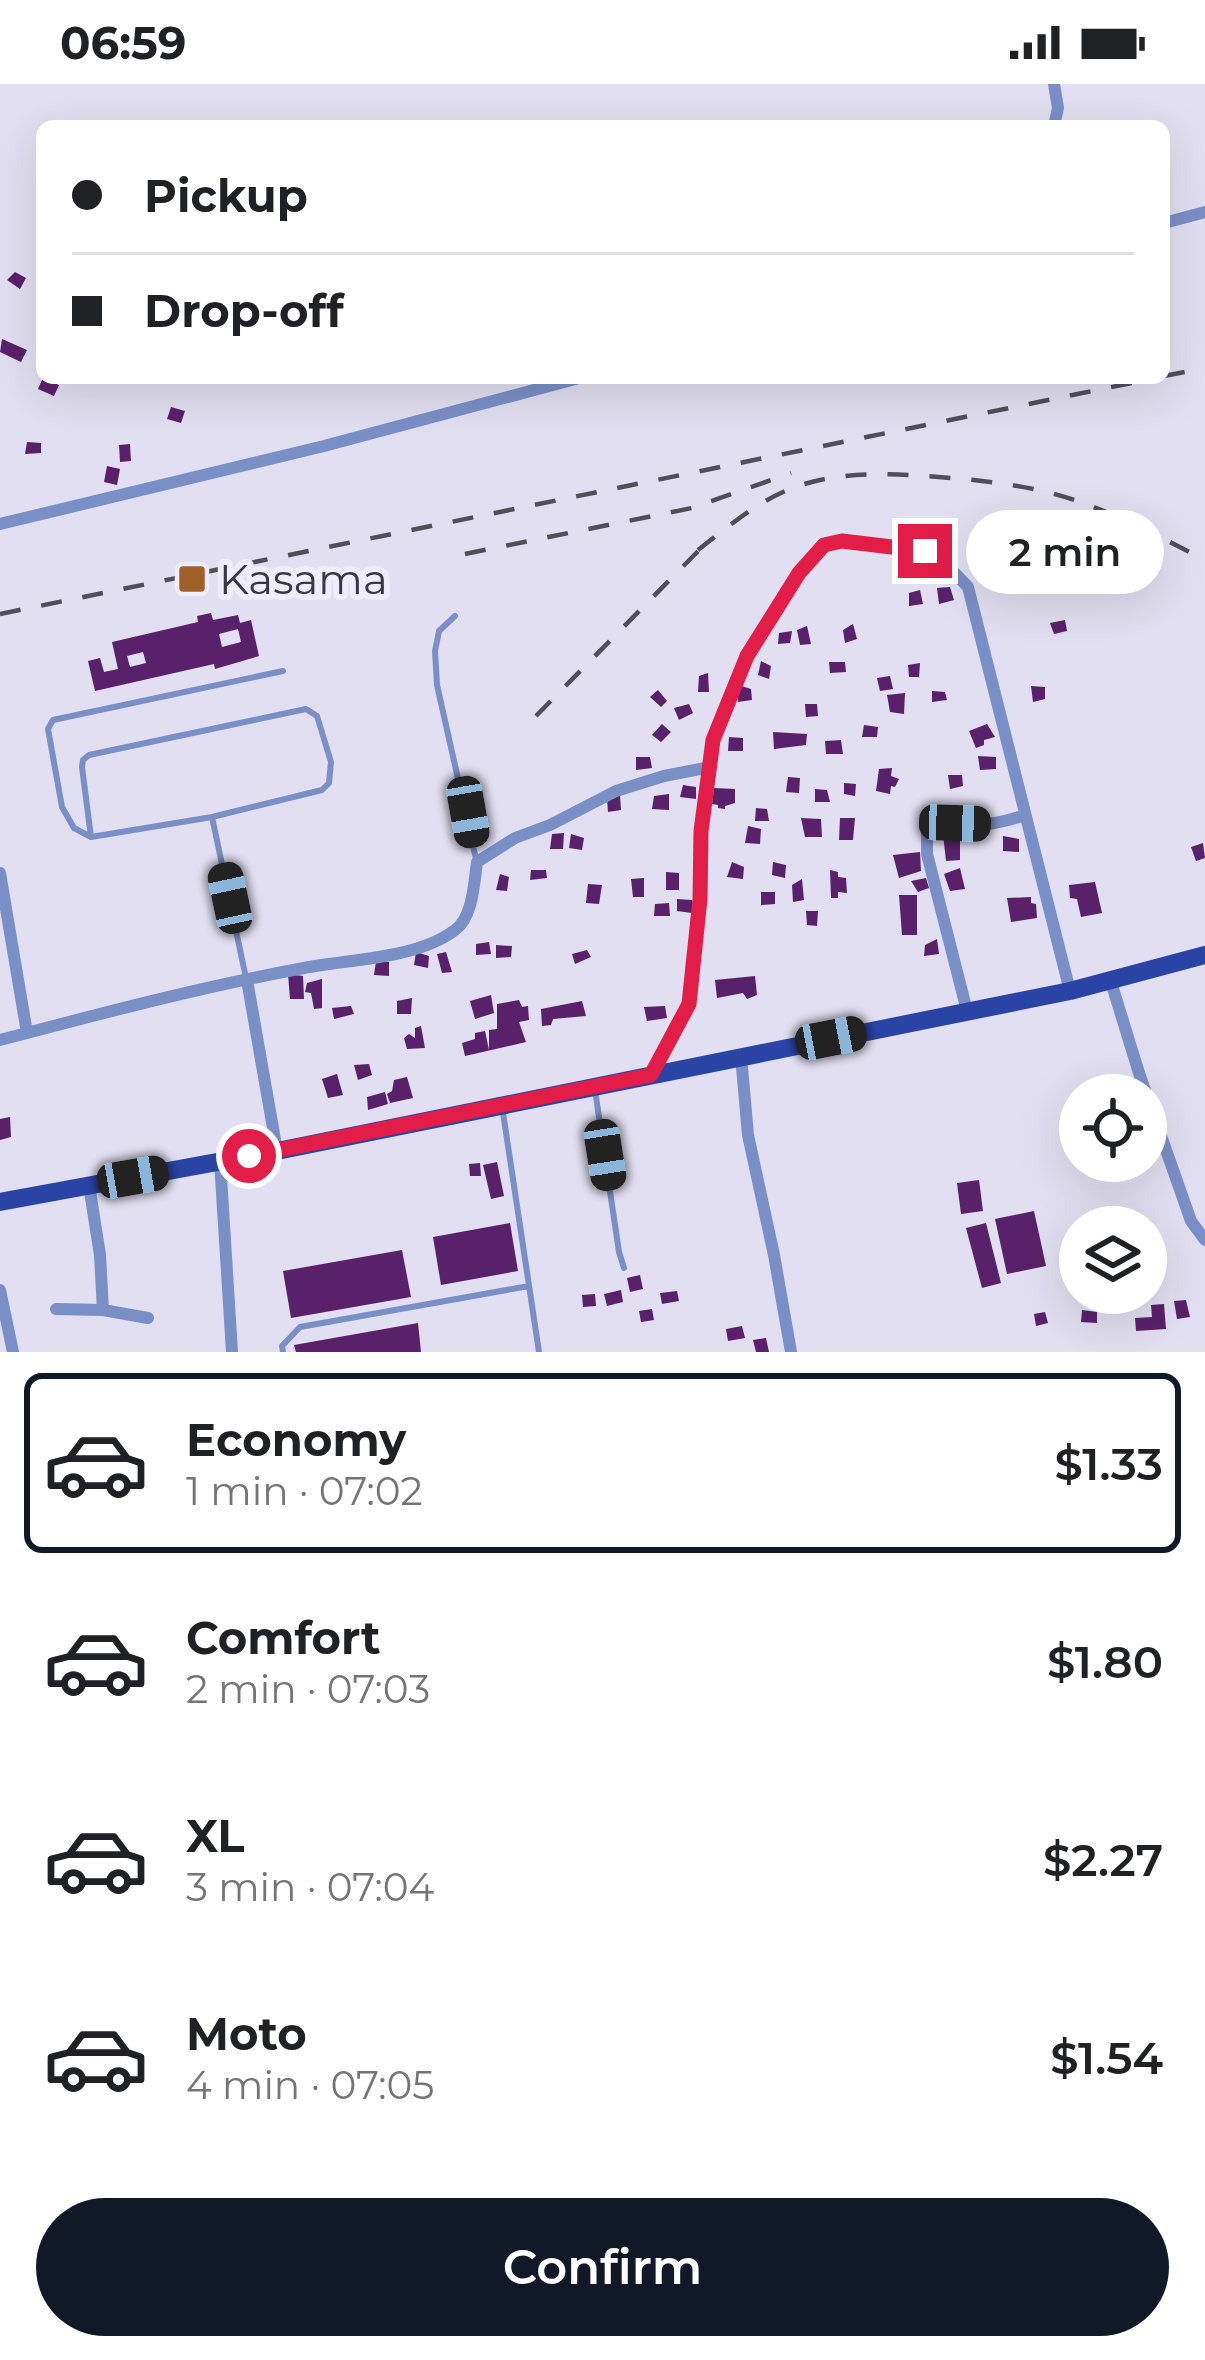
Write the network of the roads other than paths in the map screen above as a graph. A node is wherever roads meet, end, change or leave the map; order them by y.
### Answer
1 (1054, 84) edge
2 (1055, 120) edge
3 (1205, 212) edge
4 (1170, 221) edge
5 (556, 384) edge
6 (0, 524) edge
7 (455, 616) dead end
8 (283, 671) dead end
9 (710, 767) junction
10 (1025, 815) junction
11 (212, 817) junction
12 (91, 837) junction
13 (477, 862) junction
14 (0, 873) edge
15 (1205, 955) edge
16 (247, 980) junction
17 (1111, 982) junction
18 (1070, 992) junction
19 (967, 1011) junction
20 (27, 1033) junction
21 (0, 1040) edge
22 (741, 1056) junction
23 (651, 1075) junction
24 (595, 1086) junction
25 (501, 1105) junction
26 (277, 1150) junction
27 (220, 1161) junction
28 (89, 1185) junction
29 (0, 1202) edge
30 (1205, 1240) edge
31 (624, 1268) dead end
32 (529, 1286) junction
33 (0, 1290) edge
34 (56, 1309) dead end
35 (103, 1310) junction
36 (148, 1318) dead end
37 (13, 1352) edge
38 (232, 1352) edge
39 (283, 1352) edge
40 (539, 1352) edge
41 (790, 1352) edge

1 - 2 street
3 - 4 street
5 - 6 street
7 - 13 lane
8 - 12 lane
9 - 10 street
9 - 13 street
9 - 23 street
10 - 18 street
10 - 19 street
11 - 12 lane
11 - 12 lane
11 - 16 lane
13 - 16 street
14 - 20 street
15 - 17 main road
16 - 20 street
16 - 26 street
17 - 18 main road
17 - 30 street
18 - 19 main road
19 - 22 main road
20 - 21 street
22 - 23 main road
22 - 41 street
23 - 24 main road
24 - 25 main road
24 - 31 lane
25 - 26 main road
25 - 32 lane
26 - 27 main road
27 - 28 main road
27 - 38 street
28 - 29 main road
28 - 35 street
32 - 39 lane
32 - 40 lane
33 - 37 street
34 - 35 street
35 - 36 street

